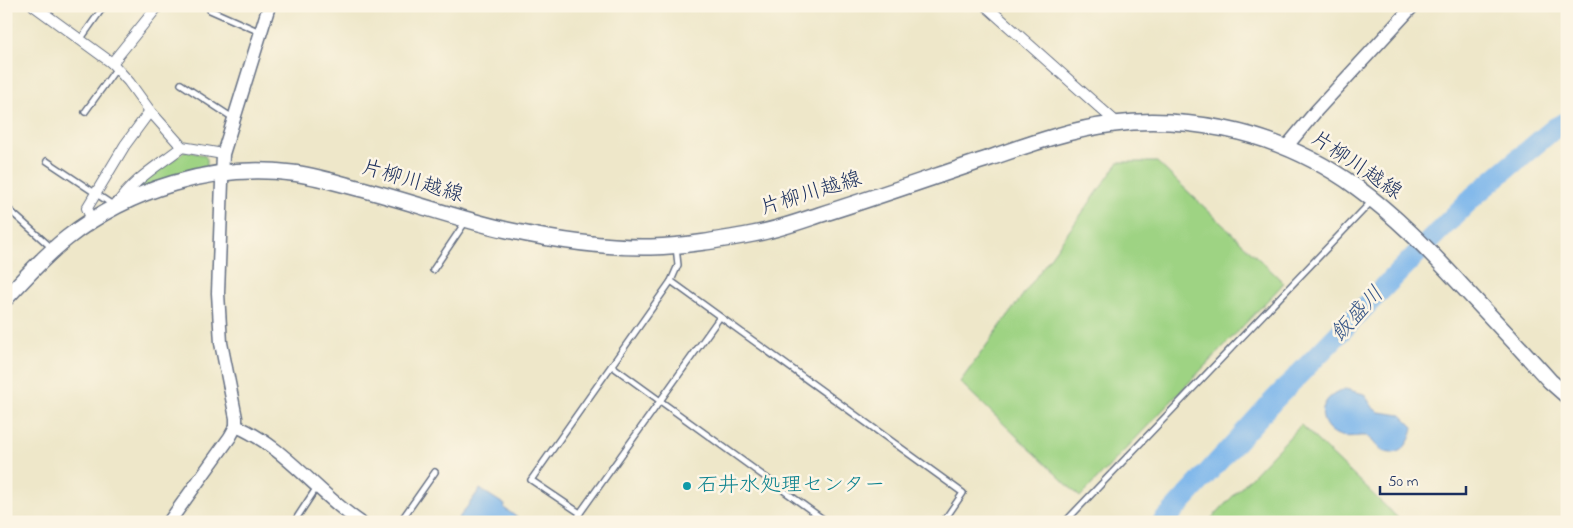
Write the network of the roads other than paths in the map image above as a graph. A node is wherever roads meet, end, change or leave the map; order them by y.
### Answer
1 (34, 6) edge
2 (104, 6) edge
3 (158, 6) edge
4 (269, 6) edge
5 (986, 6) edge
6 (1413, 6) edge
7 (210, 10) dead end
8 (260, 33) junction
9 (80, 40) junction
10 (114, 66) junction
11 (181, 84) dead end
12 (150, 111) junction
13 (85, 112) dead end
14 (233, 118) junction
15 (1117, 123) junction
16 (1287, 146) junction
17 (182, 147) junction
18 (223, 154) junction
19 (47, 161) dead end
20 (223, 172) junction
21 (96, 193) junction
22 (1374, 199) junction
23 (6, 206) edge
24 (116, 207) junction
25 (468, 219) junction
26 (92, 220) junction
27 (676, 245) junction
28 (54, 249) junction
29 (433, 270) dead end
30 (670, 281) junction
31 (6, 298) edge
32 (720, 317) junction
33 (612, 366) junction
34 (1567, 396) edge
35 (660, 400) junction
36 (236, 426) junction
37 (435, 472) dead end
38 (317, 487) junction
39 (580, 513) junction
40 (169, 522) edge
41 (294, 522) edge
42 (360, 522) edge
43 (400, 522) edge
44 (576, 522) edge
45 (826, 522) edge
46 (943, 522) edge
47 (1065, 522) edge

1 - 9 street
2 - 9 lane
3 - 10 street
4 - 8 street
5 - 15 street
6 - 16 street
7 - 8 lane
8 - 14 street
9 - 10 street
10 - 12 street
10 - 13 lane
11 - 14 lane
12 - 17 street
12 - 21 street
14 - 18 street
15 - 16 main road, 片柳川越線
15 - 27 main road, 片柳川越線
16 - 22 main road, 片柳川越線
17 - 18 street
17 - 24 street
18 - 20 street
19 - 21 lane
20 - 24 main road, 片柳川越線
20 - 25 main road, 片柳川越線
20 - 36 street
21 - 24 lane
21 - 26 street
22 - 34 main road, 片柳川越線
22 - 47 lane
23 - 28 lane
24 - 26 main road, 片柳川越線
25 - 27 main road, 片柳川越線
25 - 29 lane
26 - 28 main road, 片柳川越線
27 - 30 lane
28 - 31 main road, 片柳川越線
30 - 32 lane
30 - 33 lane
32 - 35 lane
32 - 46 lane
33 - 35 lane
33 - 39 lane
35 - 39 lane
35 - 45 lane
36 - 38 street
36 - 40 street
37 - 43 lane
38 - 41 lane
38 - 42 street
39 - 44 lane

